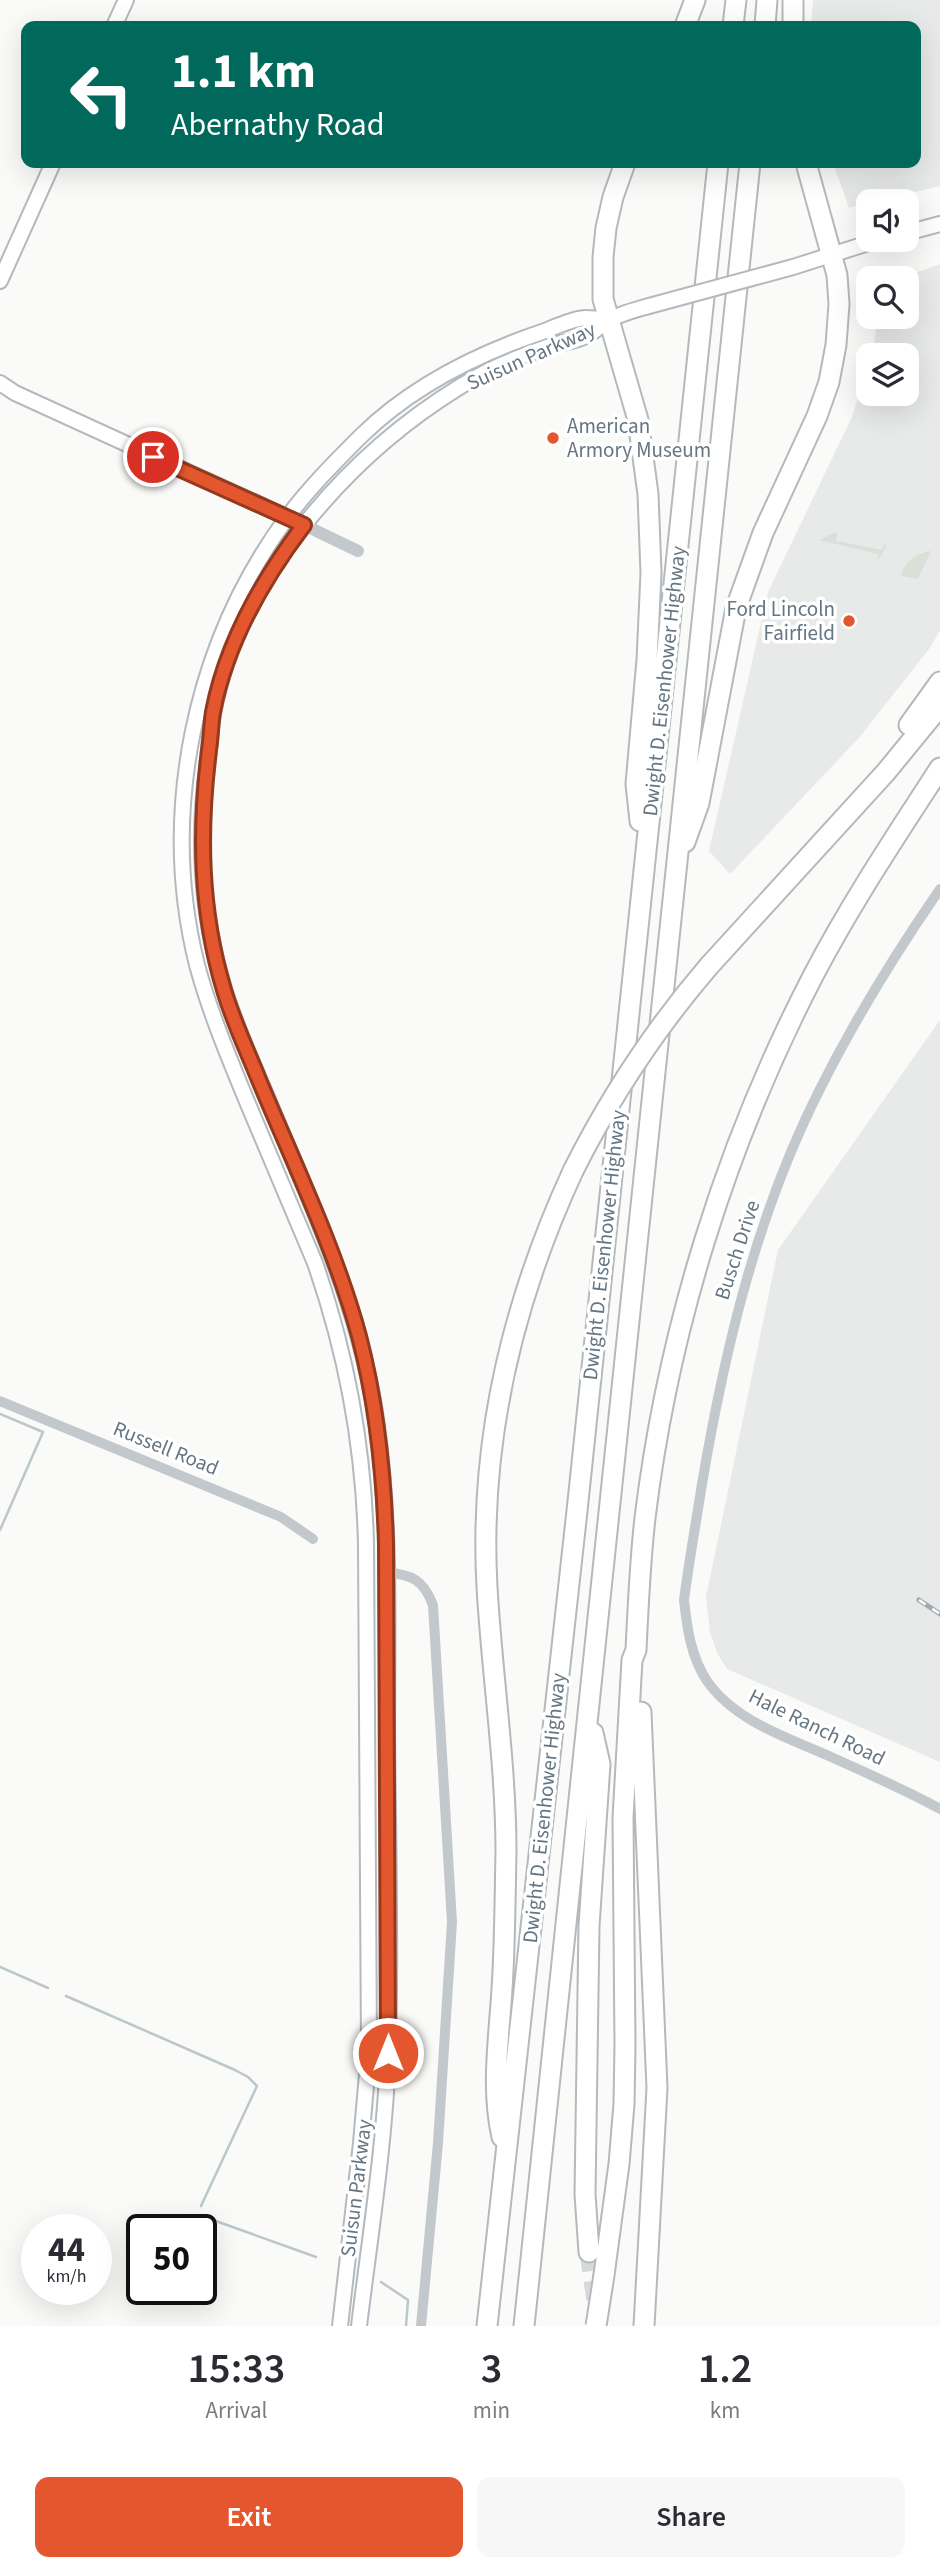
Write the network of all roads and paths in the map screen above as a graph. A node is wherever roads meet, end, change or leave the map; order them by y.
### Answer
1 (126, 0) edge
2 (695, 0) edge
3 (736, 0) edge
4 (767, 0) edge
5 (793, 0) edge
6 (116, 21) edge
7 (687, 21) edge
8 (734, 21) edge
9 (765, 21) edge
10 (793, 21) edge
11 (51, 168) edge
12 (623, 168) edge
13 (717, 168) edge
14 (749, 168) edge
15 (807, 168) edge
16 (940, 224) edge
17 (919, 230) edge
18 (856, 247) edge
19 (831, 254) junction
20 (0, 281) edge
21 (608, 320) junction
22 (0, 383) edge
23 (7, 392) edge
24 (287, 518) junction
25 (304, 525) junction
26 (358, 551) dead end
27 (940, 682) edge
28 (940, 706) edge
29 (940, 768) edge
30 (940, 785) edge
31 (645, 858) junction
32 (675, 863) junction
33 (797, 870) junction
34 (940, 889) edge
35 (852, 904) junction
36 (0, 1401) edge
37 (313, 1539) dead end
38 (386, 1572) junction
39 (636, 1650) junction
40 (695, 1659) joint
41 (589, 1718) junction
42 (940, 1809) edge
43 (505, 2148) junction
44 (589, 2252) tunnel mouth
45 (340, 2326) edge
46 (359, 2326) edge
47 (421, 2326) edge
48 (487, 2326) edge
49 (524, 2326) edge
50 (596, 2326) edge
51 (644, 2326) edge

1 - 6 main road
2 - 7 highway
3 - 8 highway
4 - 9 highway
5 - 10 highway
11 - 20 main road
12 - 21 highway
13 - 31 highway, Dwight D. Eisenhower Highway
14 - 32 highway, Dwight D. Eisenhower Highway
15 - 19 highway
16 - 17 main road
18 - 19 main road, Suisun Parkway
19 - 21 main road, Suisun Parkway, bridge
19 - 32 highway
21 - 24 main road, Suisun Parkway
21 - 25 main road, Suisun Parkway
21 - 31 highway
22 - 23 main road
23 - 24 main road
24 - 25 main road
24 - 45 main road, Suisun Parkway
25 - 26 street
25 - 38 main road, Suisun Parkway
27 - 33 highway
28 - 33 highway
29 - 35 highway
30 - 35 highway
31 - 43 highway, Dwight D. Eisenhower Highway
32 - 41 highway, Dwight D. Eisenhower Highway
33 - 43 highway, bridge
34 - 40 street, Busch Drive
35 - 39 highway
36 - 37 street, Russell Road
38 - 46 main road, Suisun Parkway
38 - 47 street
39 - 50 highway, bridge
39 - 51 highway
40 - 42 street, Hale Ranch Road
41 - 44 highway
41 - 49 highway, Dwight D. Eisenhower Highway
43 - 48 highway, Dwight D. Eisenhower Highway

